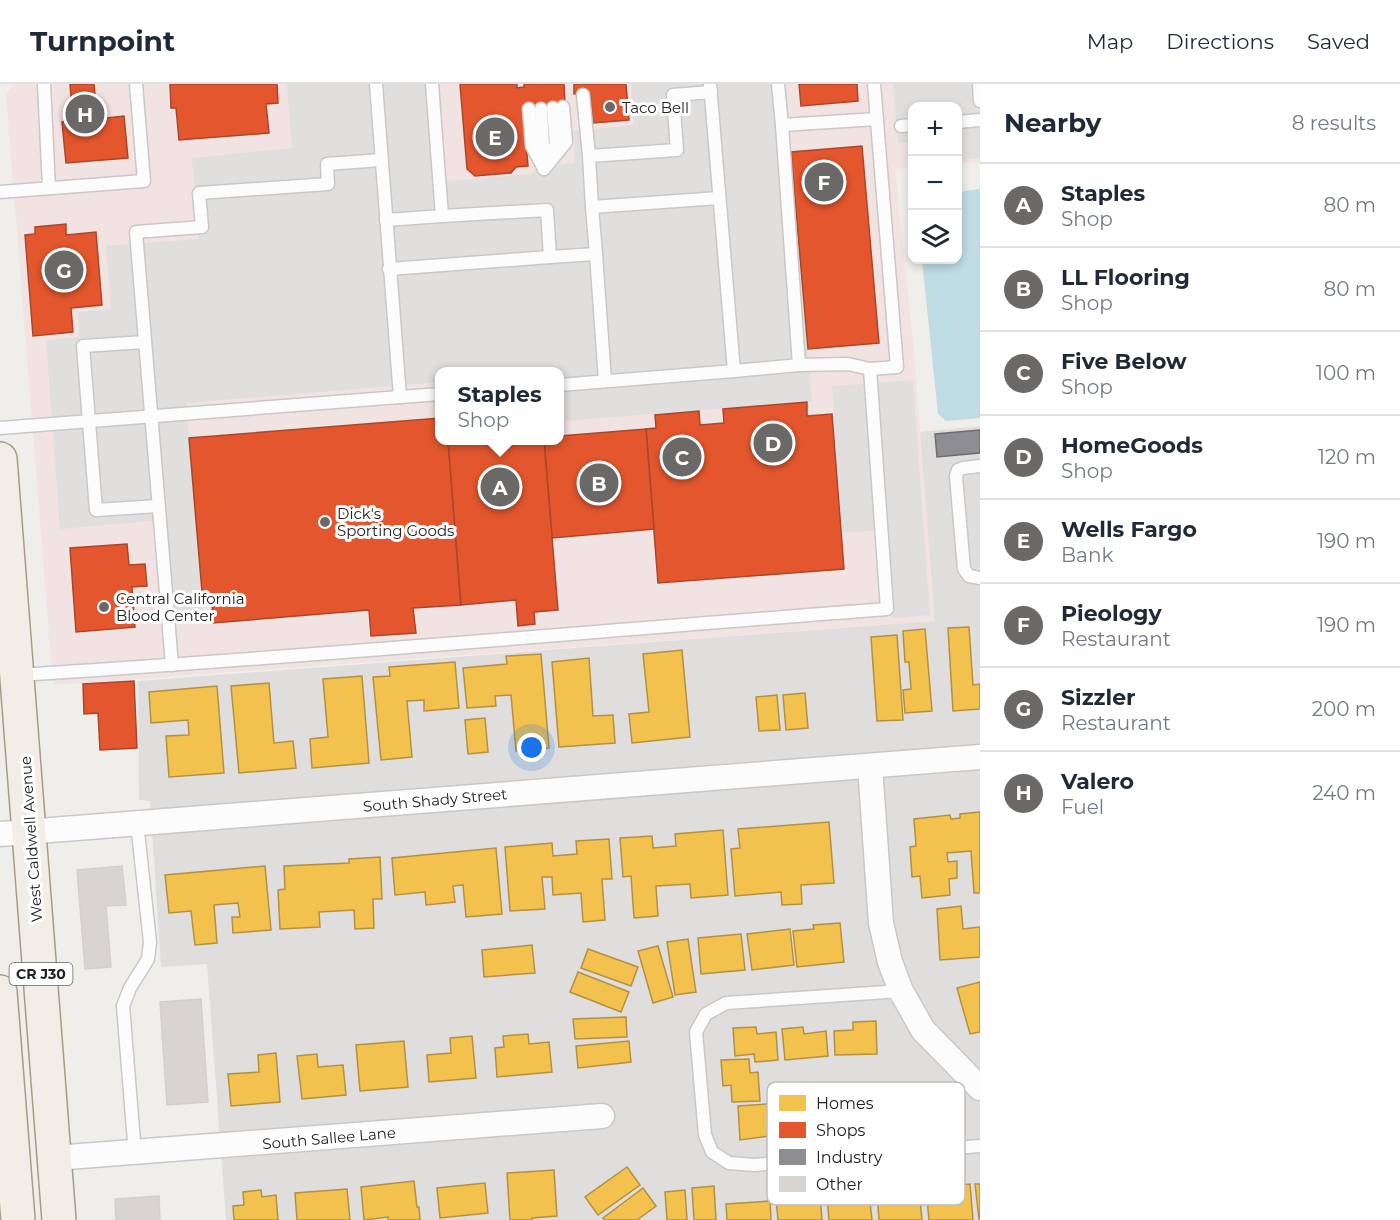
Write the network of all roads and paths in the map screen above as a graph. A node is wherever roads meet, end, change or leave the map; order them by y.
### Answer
1 (44, 84) edge
2 (136, 84) edge
3 (376, 84) edge
4 (432, 84) edge
5 (778, 84) edge
6 (874, 84) edge
7 (979, 84) edge
8 (710, 88) edge
9 (672, 89) edge
10 (583, 95) dead end
11 (980, 101) edge
12 (546, 108) joint
13 (877, 119) junction
14 (980, 120) edge
15 (962, 122) edge
16 (782, 125) junction
17 (588, 156) junction
18 (381, 160) junction
19 (50, 188) junction
20 (0, 192) edge
21 (719, 198) junction
22 (592, 207) junction
23 (442, 216) junction
24 (386, 220) junction
25 (596, 254) junction
26 (550, 257) junction
27 (389, 269) junction
28 (145, 342) junction
29 (799, 365) junction
30 (870, 369) junction
31 (734, 371) junction
32 (605, 381) junction
33 (564, 385) edge
34 (435, 394) edge
35 (400, 397) junction
36 (151, 417) junction
37 (89, 422) junction
38 (0, 428) edge
39 (0, 459) edge
40 (980, 466) edge
41 (158, 506) junction
42 (980, 578) edge
43 (172, 665) junction
44 (18, 675) junction
45 (980, 757) edge
46 (870, 766) junction
47 (137, 824) junction
48 (15, 833) edge
49 (901, 991) junction
50 (0, 992) edge
51 (3, 1079) edge
52 (980, 1088) edge
53 (602, 1116) dead end
54 (980, 1146) edge
55 (965, 1147) edge
56 (135, 1154) junction
57 (55, 1158) junction
58 (767, 1164) edge
59 (18, 1220) edge
60 (59, 1220) edge

1 - 19 lane
2 - 19 lane
3 - 18 lane
4 - 23 lane
5 - 16 lane
6 - 13 lane
7 - 11 lane
8 - 9 lane
8 - 21 lane
9 - 17 lane
10 - 17 lane
12 - 12 lane
13 - 16 lane
13 - 30 lane
14 - 15 lane
16 - 29 lane
17 - 22 lane
18 - 24 lane
18 - 28 lane
19 - 20 lane
21 - 22 lane
21 - 31 lane
22 - 25 lane
23 - 24 lane
23 - 26 lane
24 - 27 lane
25 - 26 lane
25 - 32 lane
26 - 27 lane
27 - 35 lane
28 - 36 lane
28 - 37 lane
29 - 30 lane
29 - 31 lane
30 - 43 lane
31 - 32 lane
32 - 33 lane
34 - 35 lane
35 - 36 lane
36 - 37 lane
36 - 41 lane
37 - 38 lane
37 - 41 lane
39 - 44 main road, West Caldwell Avenue / CR J30
40 - 42 lane
41 - 43 lane
43 - 44 lane
44 - 48 main road, West Caldwell Avenue / CR J30
45 - 46 street, South Shady Street
46 - 47 street, South Shady Street
46 - 49 street
47 - 48 street, South Shady Street
47 - 56 lane
48 - 57 main road, West Caldwell Avenue / CR J30
49 - 52 street
49 - 58 lane
50 - 51 main road, CR J30
51 - 59 main road, CR J30
53 - 56 street, South Sallee Lane
54 - 55 lane
56 - 57 street, South Sallee Lane
57 - 60 main road, West Caldwell Avenue / CR J30

